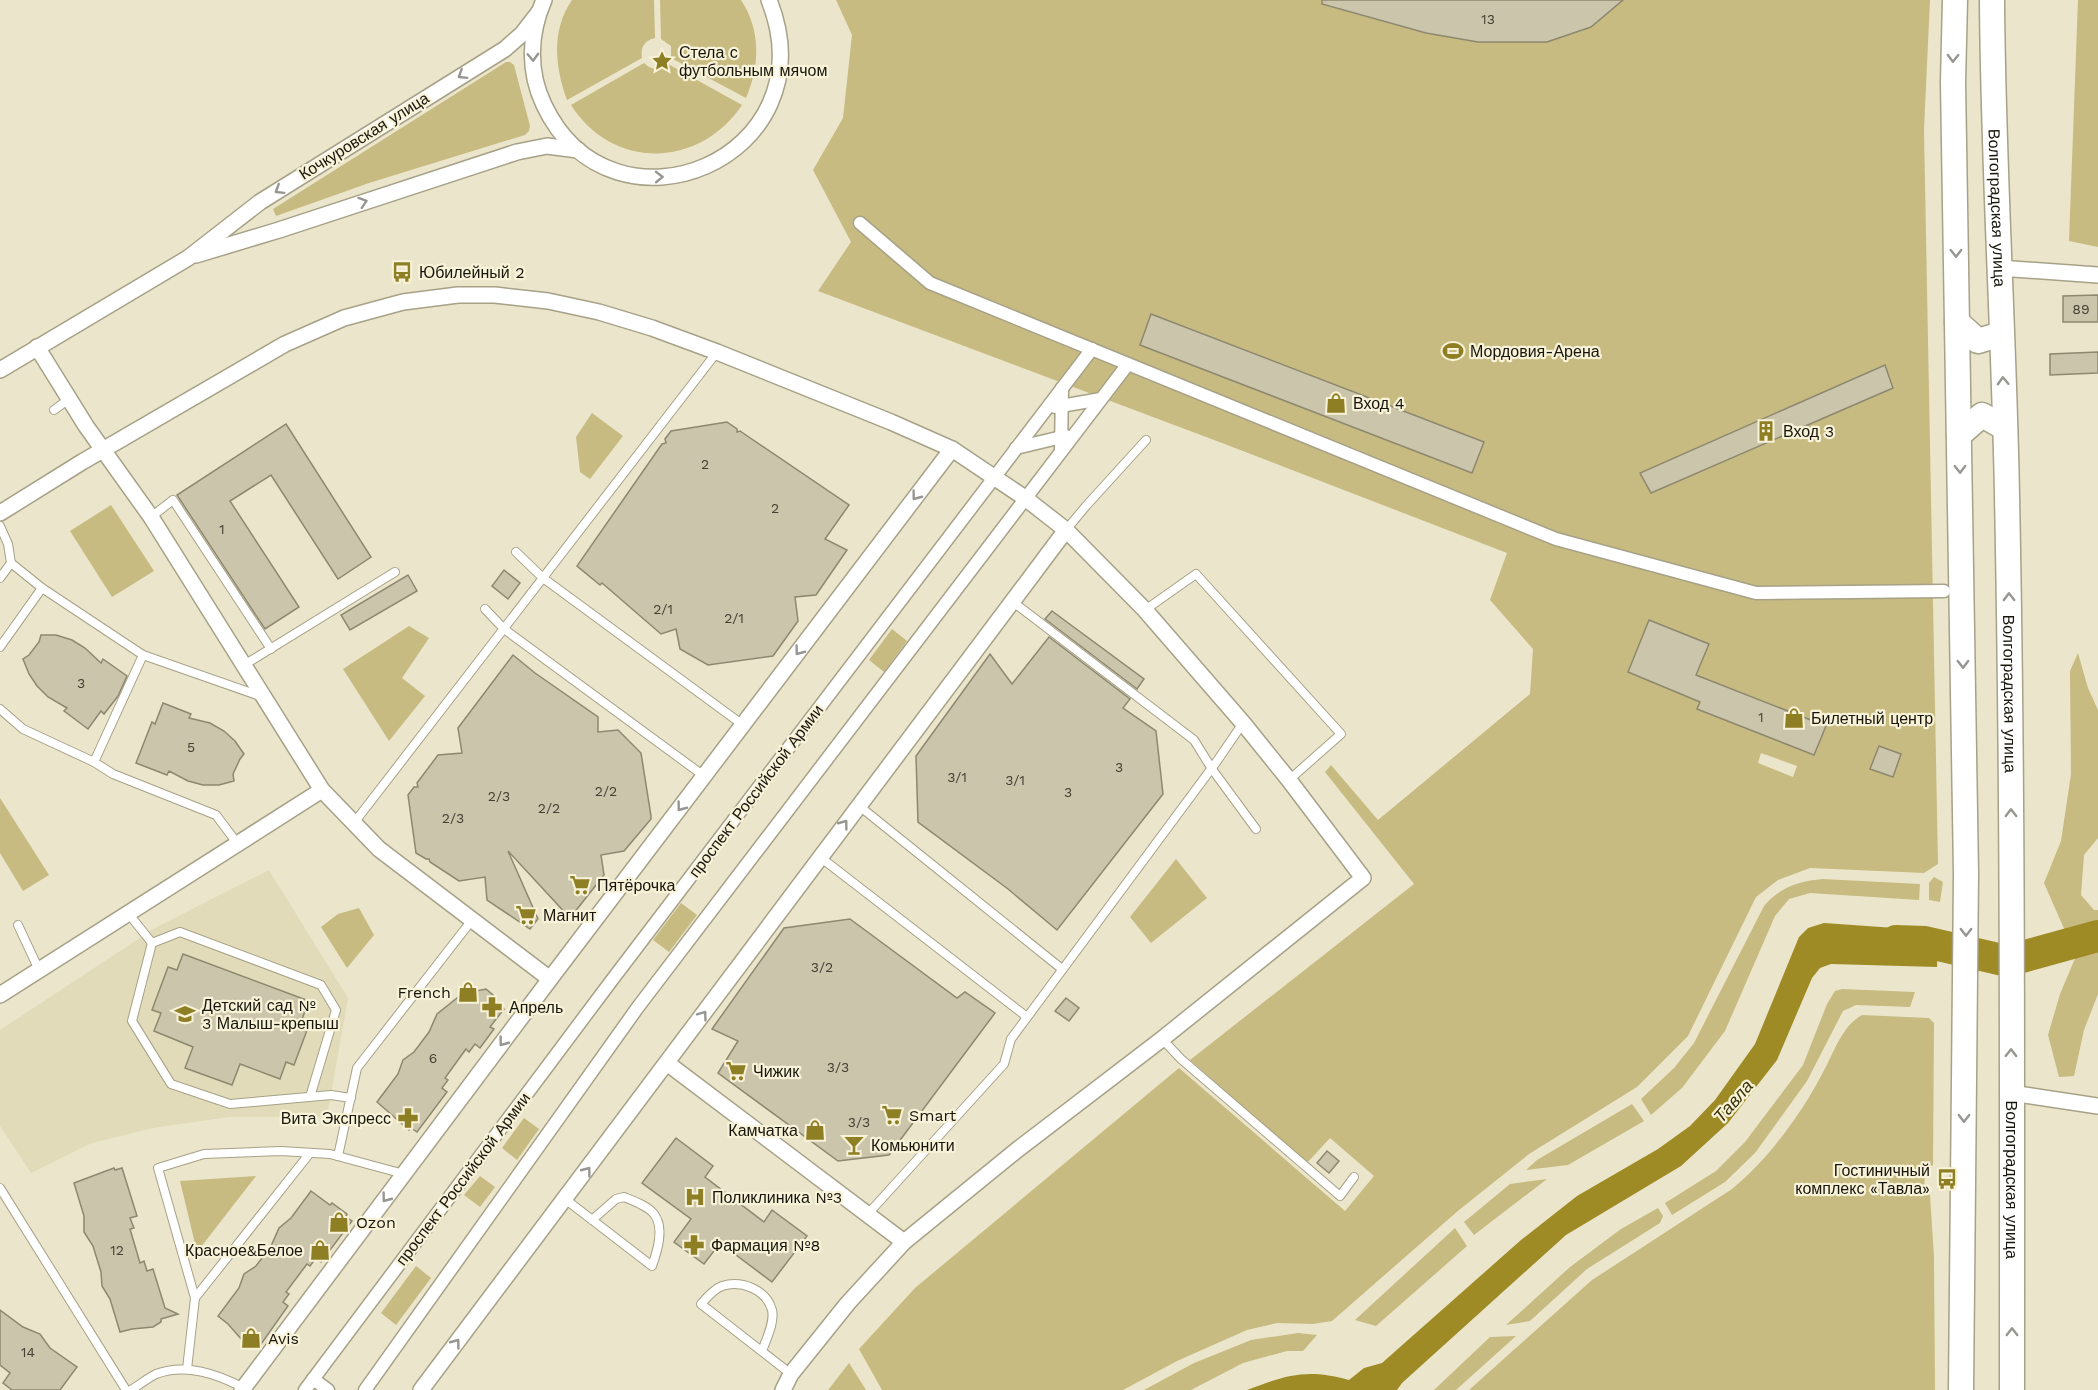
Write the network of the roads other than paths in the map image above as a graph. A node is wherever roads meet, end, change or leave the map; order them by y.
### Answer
1 (769, 0) edge
2 (1955, 0) edge
3 (1992, 0) edge
4 (541, 6) edge
5 (578, 150) junction
6 (860, 223) dead end
7 (188, 258) junction
8 (1999, 268) junction
9 (2098, 275) edge
10 (1957, 322) junction
11 (2001, 334) junction
12 (37, 347) junction
13 (1092, 349) junction
14 (717, 352) junction
15 (1128, 363) junction
16 (0, 370) edge
17 (1062, 388) junction
18 (69, 399) junction
19 (1101, 399) junction
20 (1061, 406) junction
21 (1046, 408) junction
22 (54, 410) dead end
23 (2005, 428) junction
24 (1959, 435) junction
25 (1067, 436) junction
26 (1146, 440) dead end
27 (1016, 448) junction
28 (952, 449) junction
29 (103, 450) junction
30 (994, 477) junction
31 (1025, 498) junction
32 (0, 513) edge
33 (151, 517) junction
34 (0, 526) edge
35 (1066, 530) junction
36 (516, 552) dead end
37 (11, 563) junction
38 (395, 572) dead end
39 (543, 578) junction
40 (0, 579) edge
41 (42, 588) junction
42 (1944, 591) dead end
43 (1013, 603) junction
44 (485, 609) dead end
45 (1145, 610) junction
46 (504, 629) junction
47 (0, 647) edge
48 (271, 649) junction
49 (143, 655) junction
50 (244, 664) junction
51 (263, 697) junction
52 (0, 709) edge
53 (1243, 723) junction
54 (743, 725) junction
55 (94, 762) junction
56 (1212, 769) junction
57 (704, 776) junction
58 (1289, 780) junction
59 (322, 790) junction
60 (858, 806) junction
61 (354, 823) junction
62 (1256, 829) dead end
63 (237, 843) junction
64 (820, 856) junction
65 (128, 912) junction
66 (472, 920) junction
67 (18, 925) dead end
68 (152, 943) junction
69 (1062, 969) junction
70 (39, 970) junction
71 (550, 979) junction
72 (0, 994) edge
73 (1027, 1017) junction
74 (1162, 1039) junction
75 (668, 1063) junction
76 (2011, 1093) junction
77 (310, 1097) junction
78 (351, 1098) junction
79 (2098, 1106) edge
80 (310, 1153) junction
81 (338, 1156) junction
82 (404, 1174) junction
83 (1354, 1177) dead end
84 (0, 1188) edge
85 (565, 1199) junction
86 (867, 1215) junction
87 (592, 1220) junction
88 (904, 1242) junction
89 (195, 1298) junction
90 (762, 1351) junction
91 (186, 1369) junction
92 (791, 1374) junction
93 (314, 1379) junction
94 (243, 1389) edge
95 (126, 1390) edge
96 (131, 1390) edge
97 (305, 1390) edge
98 (328, 1390) edge
99 (365, 1390) edge
100 (421, 1390) edge
101 (783, 1390) edge
102 (1961, 1390) edge
103 (2012, 1390) edge

5 -> 1 street
2 -> 10 main road
3 - 8 main road, Волгоградская улица
4 -> 5 street
4 -> 7 street, Кочкуровская улица
7 -> 5 street, Кочкуровская улица
6 - 13 street
7 - 12 street, Кочкуровская улица
8 - 9 street
8 - 11 main road, Волгоградская улица
10 - 11 main road
10 - 24 main road
23 -> 11 main road, Волгоградская улица
12 - 16 street, Кочкуровская улица
12 - 18 street
13 - 15 street
13 - 17 street, проспект Российской Армии
14 - 28 street
14 - 29 street
14 - 39 lane
15 - 19 street
15 - 42 street
17 - 20 street
17 - 21 street, проспект Российской Армии
18 - 22 lane
18 - 29 street
19 - 20 street
19 - 25 street
20 - 21 street
20 - 25 street
21 - 27 street, проспект Российской Армии
23 - 24 main road
76 -> 23 main road, Волгоградская улица
24 -> 102 main road
25 - 27 street
25 - 31 street
26 - 35 lane
27 - 30 street, проспект Российской Армии
28 - 30 street
28 -> 54 street
29 - 32 street
29 - 33 street
30 - 31 street
30 - 93 street, проспект Российской Армии
31 - 35 street
31 - 99 street
33 - 48 lane
33 - 50 street
34 - 37 lane
35 - 43 street
35 - 45 street
36 - 39 lane
37 - 40 lane
37 - 41 lane
38 - 48 lane
39 - 46 lane
39 - 54 lane
41 - 47 lane
41 - 49 lane
43 - 56 lane
43 - 60 street
44 - 46 lane
45 - 53 street
45 - 58 lane
46 - 57 lane
46 - 61 lane
48 - 50 lane
49 - 51 lane
49 - 55 lane
50 - 51 street
51 - 59 street
52 - 55 lane
53 - 56 lane
53 - 58 street
54 - 57 street
55 - 63 lane
56 - 62 lane
56 - 69 lane
57 -> 71 street
58 - 74 street
59 - 61 street
59 - 63 street
64 -> 60 street
60 - 69 lane
61 - 66 street
63 - 65 street
64 - 73 lane
75 -> 64 street
65 - 68 lane
65 - 70 street
66 - 71 street
66 - 78 lane
67 - 70 lane
68 - 77 lane
68 - 77 lane
69 - 73 lane
70 - 72 street
71 -> 82 street
73 - 86 lane
74 - 83 lane
74 - 88 street
85 -> 75 street
75 - 86 street
76 - 79 street
103 -> 76 main road, Волгоградская улица
77 - 78 lane
78 - 81 lane
80 - 81 lane
80 - 89 lane
80 - 89 lane
81 - 82 lane
82 -> 94 street
84 - 95 lane
85 - 87 lane
100 -> 85 street
86 - 88 street
87 - 87 lane
88 - 92 street
89 - 91 lane
90 - 90 lane
90 - 92 lane
91 - 94 lane
91 - 96 lane
92 - 101 street
93 - 97 street, проспект Российской Армии
93 - 98 street

